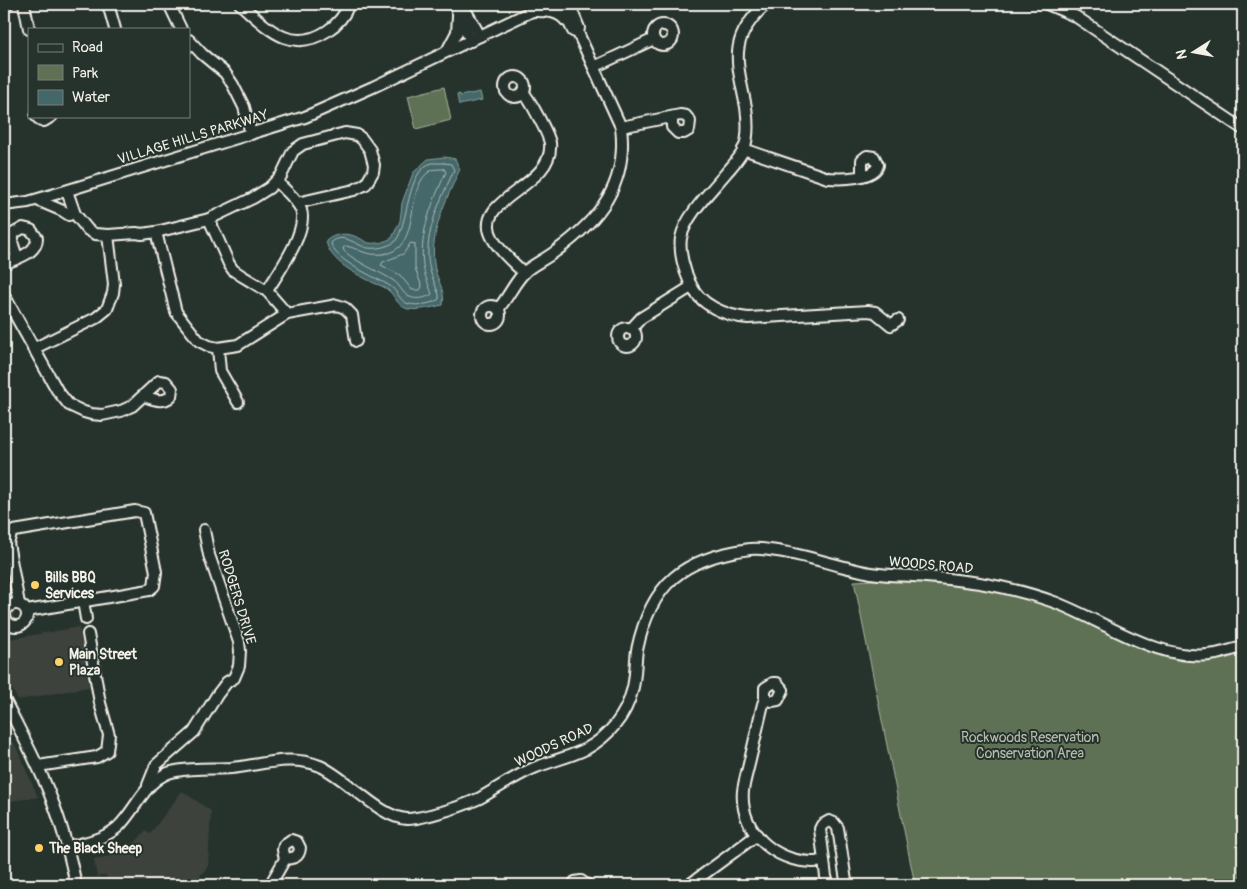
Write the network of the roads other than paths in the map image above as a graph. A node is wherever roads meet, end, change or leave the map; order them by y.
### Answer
1 (4, 4) edge
2 (8, 4) edge
3 (24, 4) edge
4 (108, 4) edge
5 (169, 4) edge
6 (240, 4) edge
7 (349, 4) edge
8 (454, 4) edge
9 (462, 4) edge
10 (547, 4) edge
11 (562, 4) edge
12 (569, 4) edge
13 (766, 4) edge
14 (1046, 4) edge
15 (533, 11) junction
16 (458, 15) junction
17 (29, 28) edge
18 (115, 28) edge
19 (181, 28) edge
20 (574, 30) junction
21 (654, 38) dead end
22 (475, 39) junction
23 (190, 41) edge
24 (447, 51) junction
25 (594, 67) junction
26 (523, 92) dead end
27 (675, 117) dead end
28 (38, 118) edge
29 (49, 118) edge
30 (621, 127) junction
31 (1243, 129) edge
32 (251, 134) junction
33 (744, 149) junction
34 (862, 176) junction
35 (276, 181) junction
36 (64, 192) junction
37 (37, 200) junction
38 (297, 203) junction
39 (4, 205) edge
40 (69, 215) junction
41 (208, 219) junction
42 (156, 232) junction
43 (110, 238) junction
44 (17, 257) dead end
45 (4, 264) edge
46 (524, 273) junction
47 (692, 287) junction
48 (267, 291) junction
49 (4, 295) edge
50 (498, 309) dead end
51 (287, 314) junction
52 (898, 320) dead end
53 (631, 329) dead end
54 (356, 341) dead end
55 (218, 348) junction
56 (33, 349) junction
57 (144, 396) dead end
58 (238, 402) dead end
59 (204, 530) dead end
60 (83, 601) junction
61 (23, 608) junction
62 (86, 619) dead end
63 (5, 623) edge
64 (88, 634) dead end
65 (1243, 647) edge
66 (4, 699) edge
67 (765, 699) dead end
68 (38, 766) junction
69 (147, 789) junction
70 (757, 835) junction
71 (67, 847) junction
72 (285, 859) dead end
73 (824, 861) junction
74 (76, 885) edge
75 (270, 885) edge
76 (572, 885) edge
77 (587, 885) edge
78 (689, 885) edge
79 (830, 885) edge
80 (843, 885) edge

1 - 2 street
3 - 17 street
4 - 18 street
5 - 19 street
6 - 7 street
8 - 16 street
9 - 22 street
10 - 15 street, VILLAGE HILLS PARKWAY
11 - 20 street
12 - 20 street
13 - 33 street
14 - 31 street
15 - 20 street
15 - 22 street, VILLAGE HILLS PARKWAY
16 - 22 street
16 - 24 street
20 - 25 street
21 - 25 street
22 - 24 street, VILLAGE HILLS PARKWAY
23 - 32 street
24 - 32 street, VILLAGE HILLS PARKWAY
25 - 30 street
26 - 46 street
27 - 30 street
28 - 29 street
30 - 46 street
32 - 36 street, VILLAGE HILLS PARKWAY
33 - 34 street
33 - 47 street
34 - 34 street
35 - 38 street
35 - 38 street
35 - 41 street
36 - 37 street, VILLAGE HILLS PARKWAY
36 - 40 street
36 - 43 street
37 - 39 street, VILLAGE HILLS PARKWAY
37 - 40 street
38 - 48 street
40 - 43 street
41 - 42 street
41 - 48 street
42 - 43 street
42 - 55 street
43 - 56 street
44 - 45 street
46 - 50 street
47 - 52 street
47 - 53 street
48 - 51 street
49 - 56 street
51 - 54 street
51 - 55 street
55 - 58 street
56 - 57 street
59 - 69 street, RODGERS DRIVE
60 - 61 street
60 - 61 street
60 - 62 street
61 - 63 street
61 - 63 street
64 - 68 street
65 - 69 street, WOODS ROAD
66 - 68 street
67 - 70 street
68 - 71 street
69 - 71 street, WOODS ROAD
70 - 73 street
70 - 78 street
71 - 74 street
72 - 75 street
73 - 79 street
73 - 80 street
76 - 77 street

